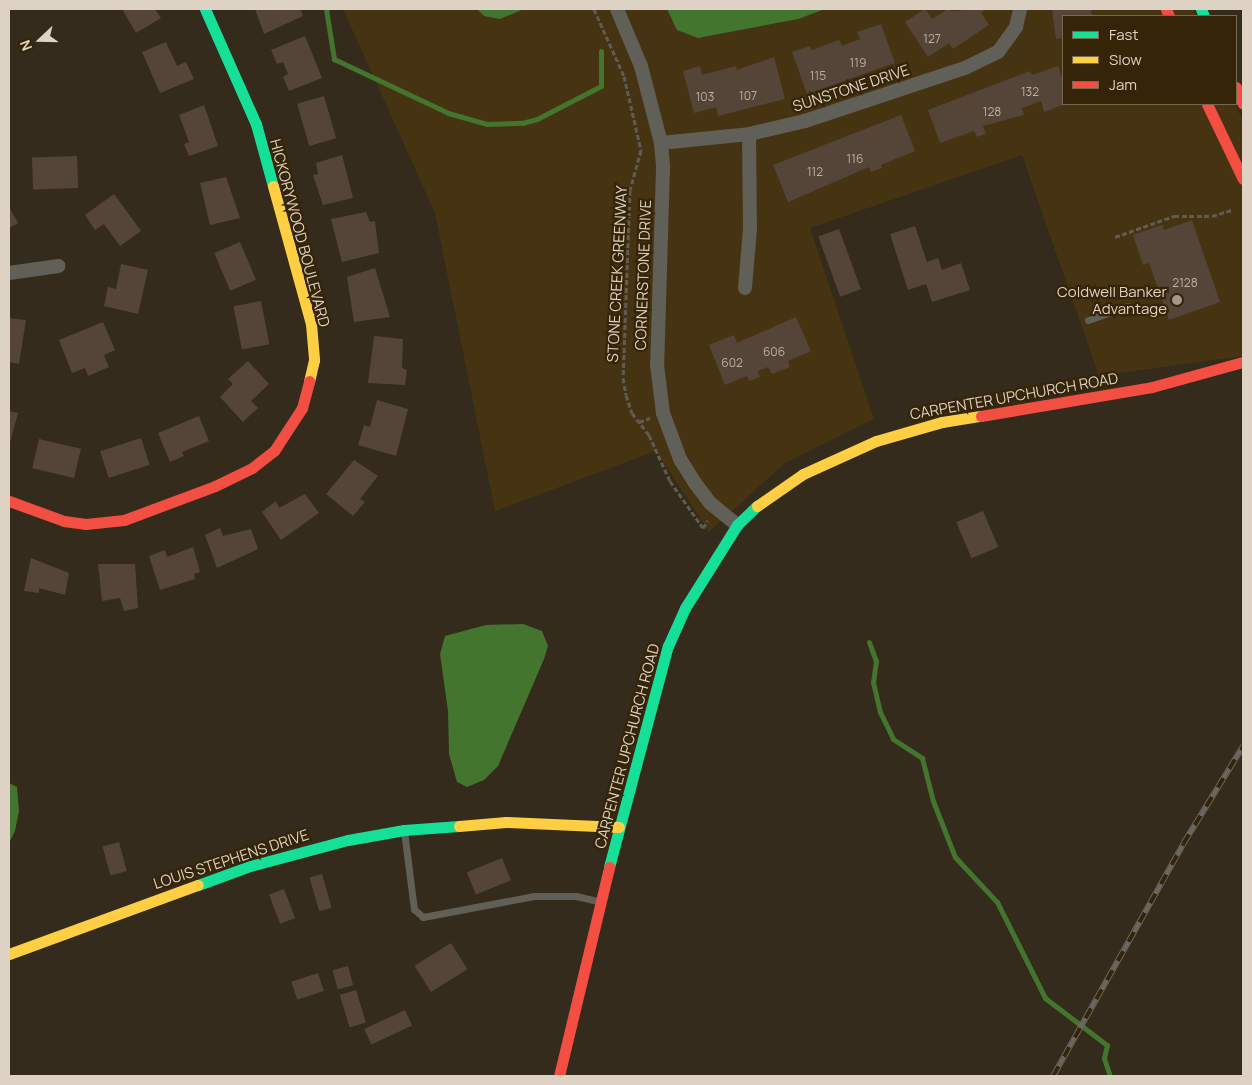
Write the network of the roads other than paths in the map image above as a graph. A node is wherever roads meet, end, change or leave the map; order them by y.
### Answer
1 (205, 9) edge
2 (617, 9) edge
3 (1020, 9) edge
4 (1237, 89) edge
5 (1243, 104) edge
6 (1208, 105) edge
7 (749, 134) junction
8 (660, 143) junction
9 (1243, 179) edge
10 (59, 266) dead end
11 (9, 273) edge
12 (745, 288) dead end
13 (1128, 306) dead end
14 (1088, 320) dead end
15 (1243, 362) edge
16 (9, 501) edge
17 (737, 525) junction
18 (619, 826) junction
19 (404, 830) junction
20 (601, 902) junction
21 (9, 954) edge
22 (559, 1076) edge

1 - 16 street, HICKORYWOOD BOULEVARD
2 - 8 street, CORNERSTONE DRIVE
3 - 7 street, SUNSTONE DRIVE
4 - 5 street
6 - 9 street
7 - 8 street, SUNSTONE DRIVE
7 - 12 street
8 - 17 street, CORNERSTONE DRIVE
10 - 11 street
13 - 14 lane
15 - 17 street, CARPENTER UPCHURCH ROAD
17 - 18 street, CARPENTER UPCHURCH ROAD
18 - 19 street, LOUIS STEPHENS DRIVE
18 - 20 street, CARPENTER UPCHURCH ROAD
19 - 20 lane
19 - 21 street, LOUIS STEPHENS DRIVE
20 - 22 street, CARPENTER UPCHURCH ROAD

